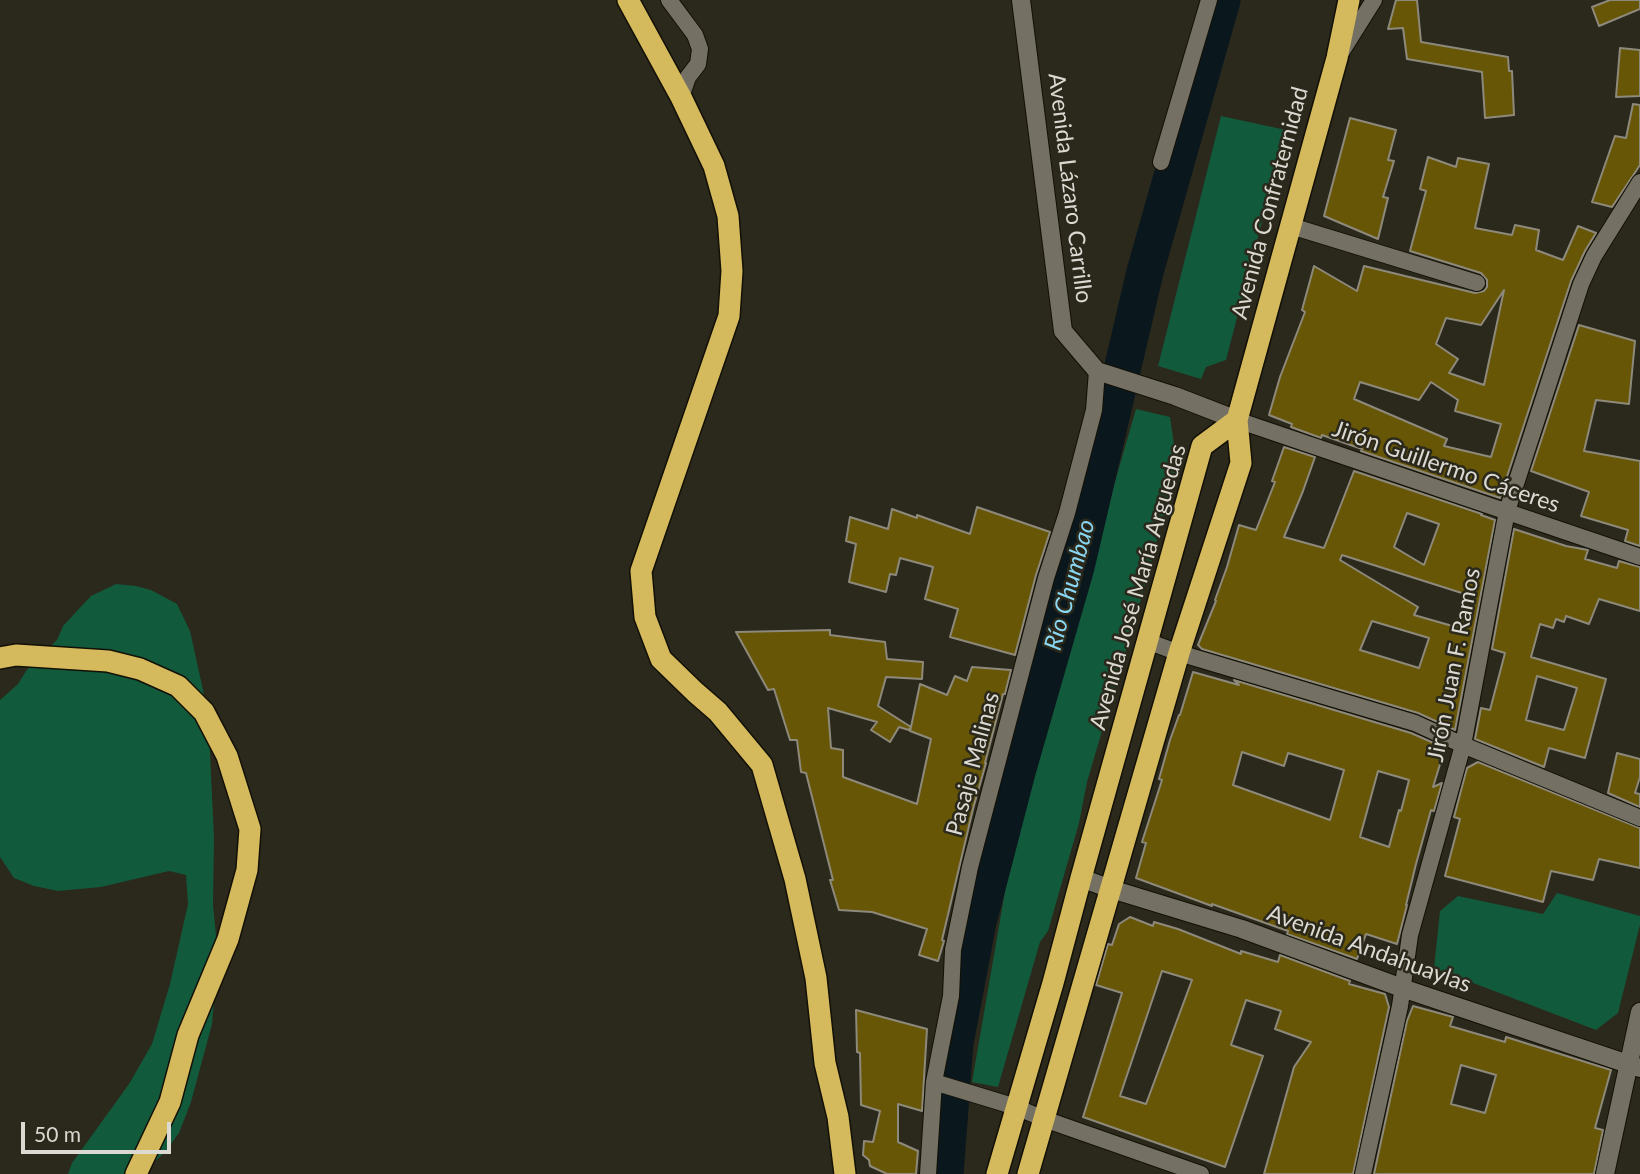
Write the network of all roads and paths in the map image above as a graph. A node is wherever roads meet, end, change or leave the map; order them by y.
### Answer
1 (628, 0) edge
2 (669, 0) edge
3 (1021, 0) edge
4 (1209, 0) edge
5 (1349, 0) edge
6 (1374, 0) edge
7 (1337, 58) junction
8 (681, 97) junction
9 (1161, 162) dead end
10 (1640, 182) edge
11 (1291, 226) junction
12 (1477, 282) dead end
13 (1100, 373) junction
14 (1237, 420) junction
15 (1507, 511) junction
16 (1640, 557) edge
17 (1147, 642) junction
18 (1180, 653) junction
19 (0, 658) edge
20 (1463, 745) junction
21 (1640, 818) edge
22 (1081, 877) junction
23 (1111, 888) junction
24 (1402, 988) junction
25 (1640, 1012) edge
26 (1634, 1065) edge
27 (937, 1083) junction
28 (1016, 1107) junction
29 (1044, 1119) junction
30 (135, 1174) edge
31 (845, 1174) edge
32 (928, 1174) edge
33 (998, 1174) edge
34 (1028, 1174) edge
35 (1201, 1174) edge
36 (1363, 1174) edge
37 (1605, 1174) edge

1 - 8 highway
2 - 8 street
3 - 13 street, Avenida Lázaro Carrillo
4 - 9 street
5 - 7 highway, Avenida Confraternidad
6 - 7 street
7 - 11 highway, Avenida Confraternidad
8 - 31 highway
10 - 15 street, Jirón Juan F. Ramos
11 - 12 street
11 - 14 highway, Avenida Confraternidad
13 - 14 street
13 - 27 street, Pasaje Malinas
14 - 15 street, Jirón Guillermo Cáceres
14 - 17 highway, Avenida José María Arguedas
14 - 18 highway
15 - 16 street, Jirón Guillermo Cáceres
15 - 20 street, Jirón Juan F. Ramos
17 - 18 street
17 - 22 highway, Avenida José María Arguedas
18 - 20 street
18 - 23 highway
19 - 30 highway
20 - 21 street
20 - 24 street, Jirón Juan F. Ramos
22 - 23 street, Avenida Andahuaylas
22 - 28 highway, Avenida José María Arguedas
23 - 24 street, Avenida Andahuaylas
23 - 29 highway
24 - 26 street, Avenida Andahuaylas
24 - 36 street, Jirón Juan F. Ramos
25 - 26 street
26 - 37 street
27 - 28 street
27 - 32 street, Pasaje Malinas
28 - 29 street
28 - 33 highway, Avenida José María Arguedas
29 - 34 highway
29 - 35 street

